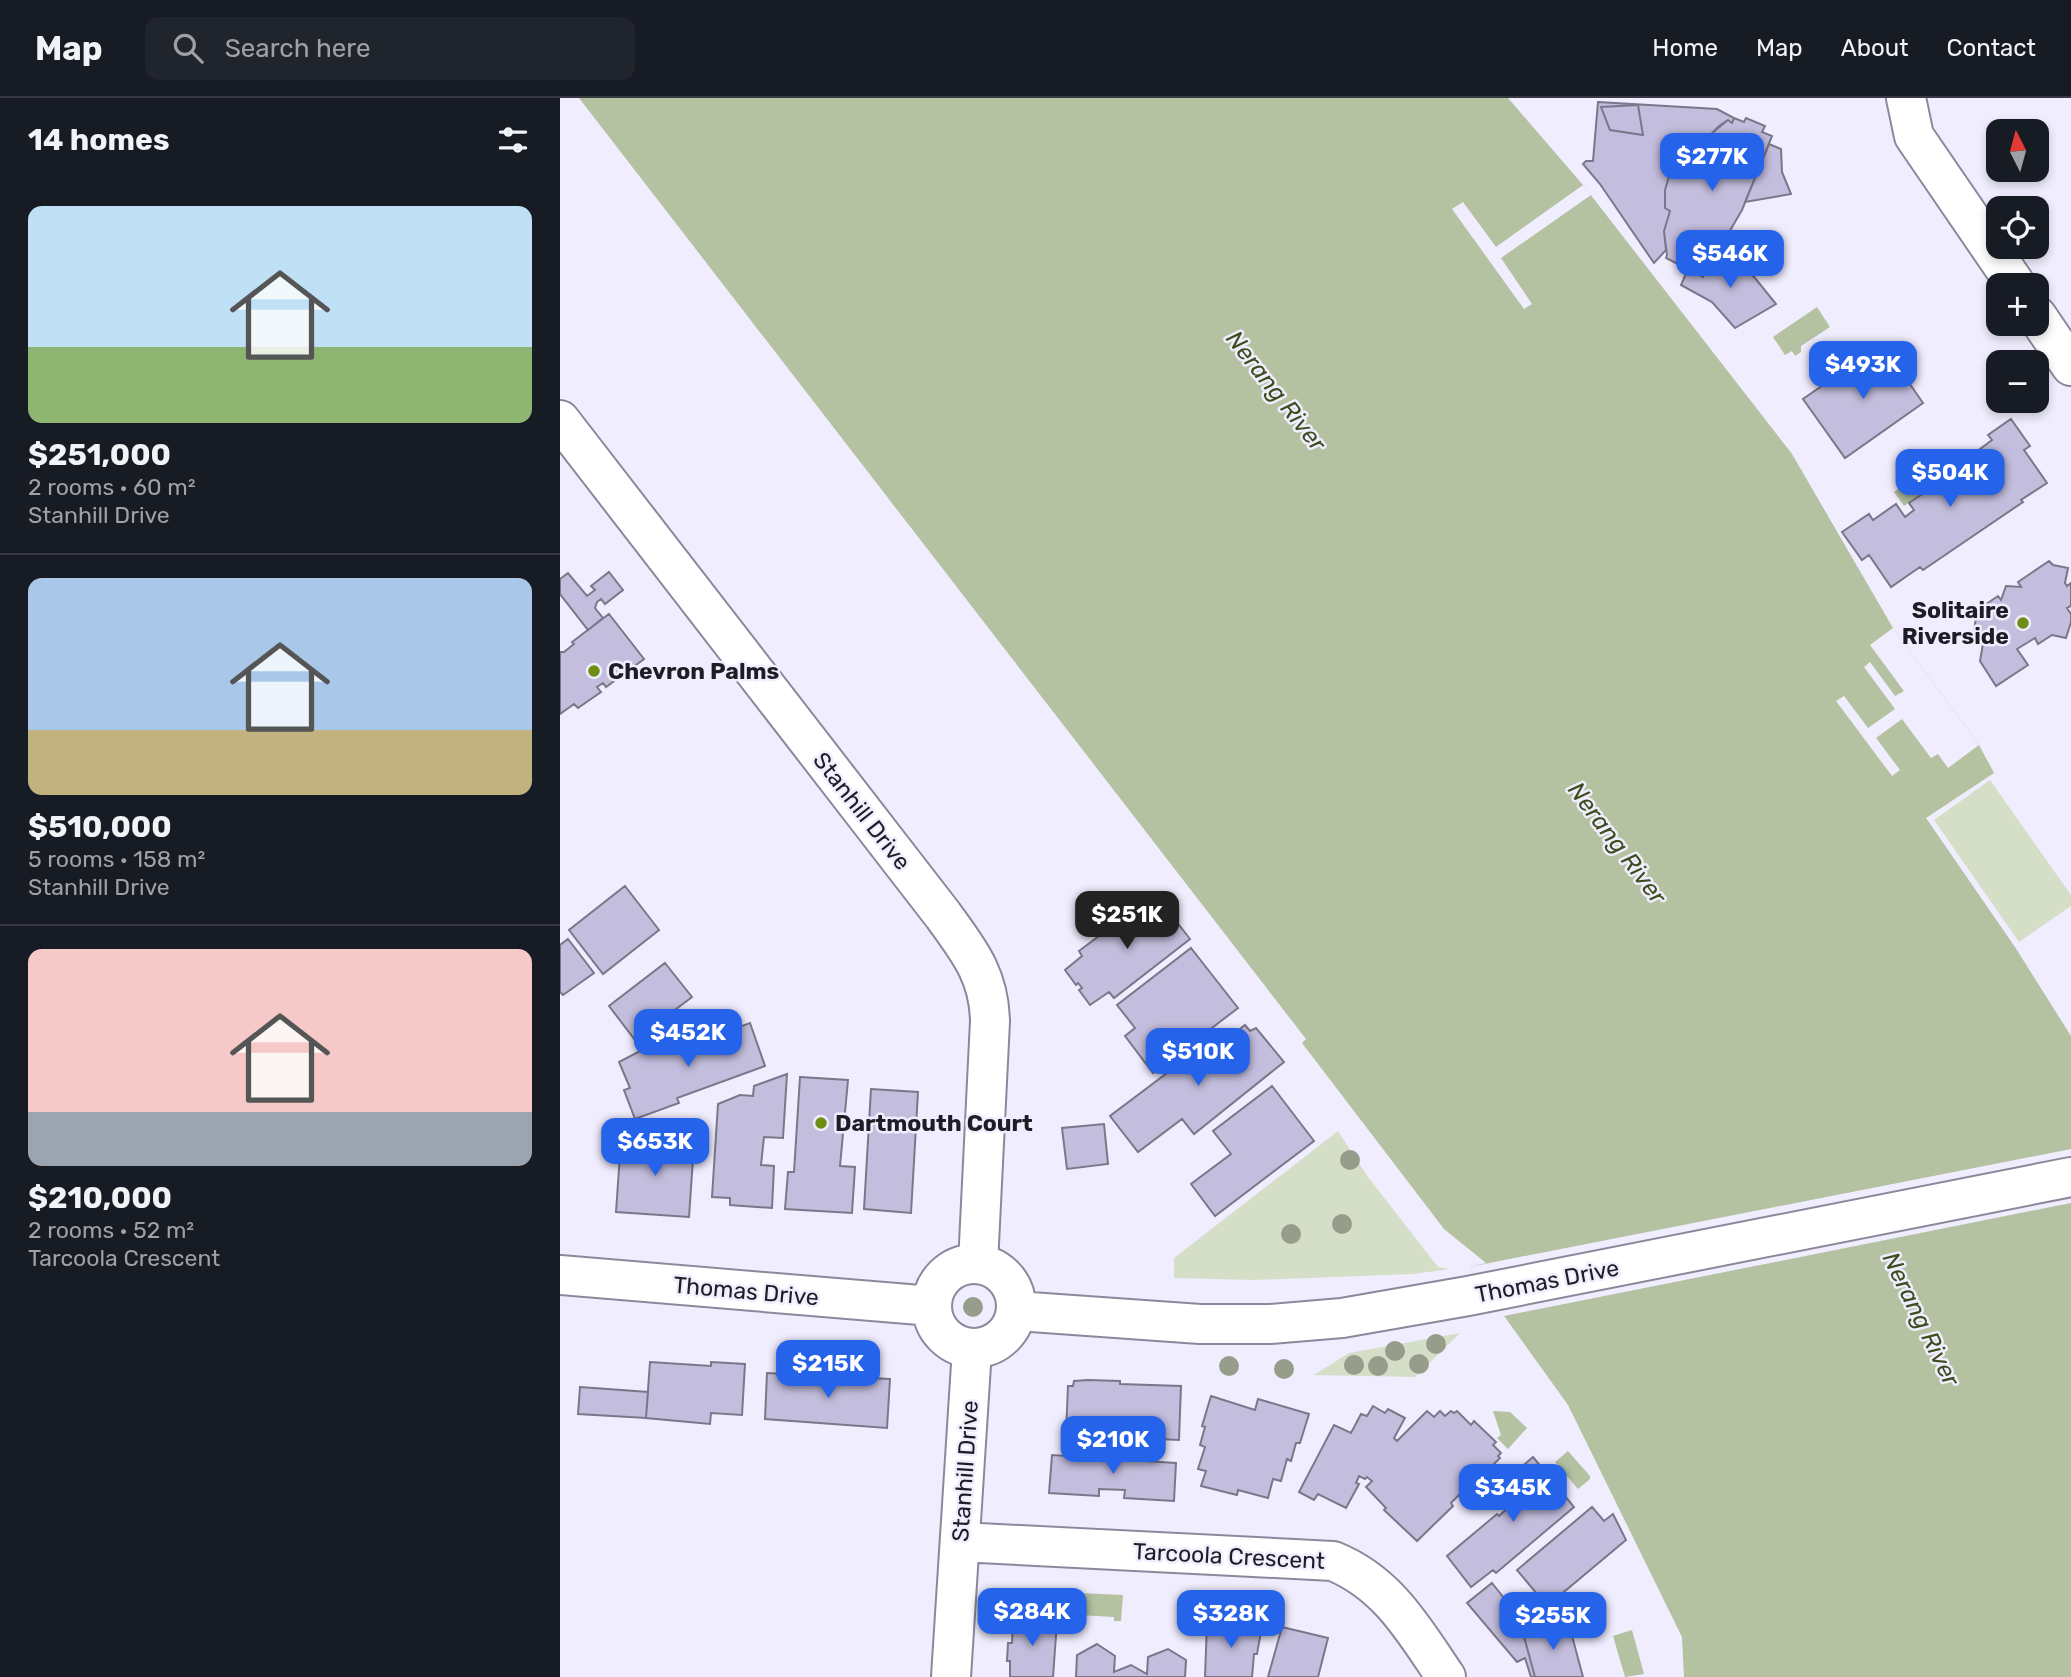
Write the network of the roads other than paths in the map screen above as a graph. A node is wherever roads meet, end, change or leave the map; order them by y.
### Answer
1 (1906, 98) edge
2 (2008, 273) edge
3 (2049, 334) edge
4 (2071, 366) edge
5 (560, 420) edge
6 (2071, 1177) edge
7 (978, 1264) junction
8 (560, 1275) edge
9 (932, 1306) junction
10 (1016, 1311) junction
11 (972, 1349) junction
12 (960, 1542) junction
13 (951, 1677) edge
14 (1446, 1677) edge

1 - 2 street
3 - 4 street
5 - 7 street, Stanhill Drive
6 - 10 street, Thomas Drive
7 - 9 street
7 - 10 street
8 - 9 street, Thomas Drive
9 - 11 street
10 - 11 street
11 - 12 street, Stanhill Drive
12 - 13 street, Stanhill Drive
12 - 14 street, Tarcoola Crescent

